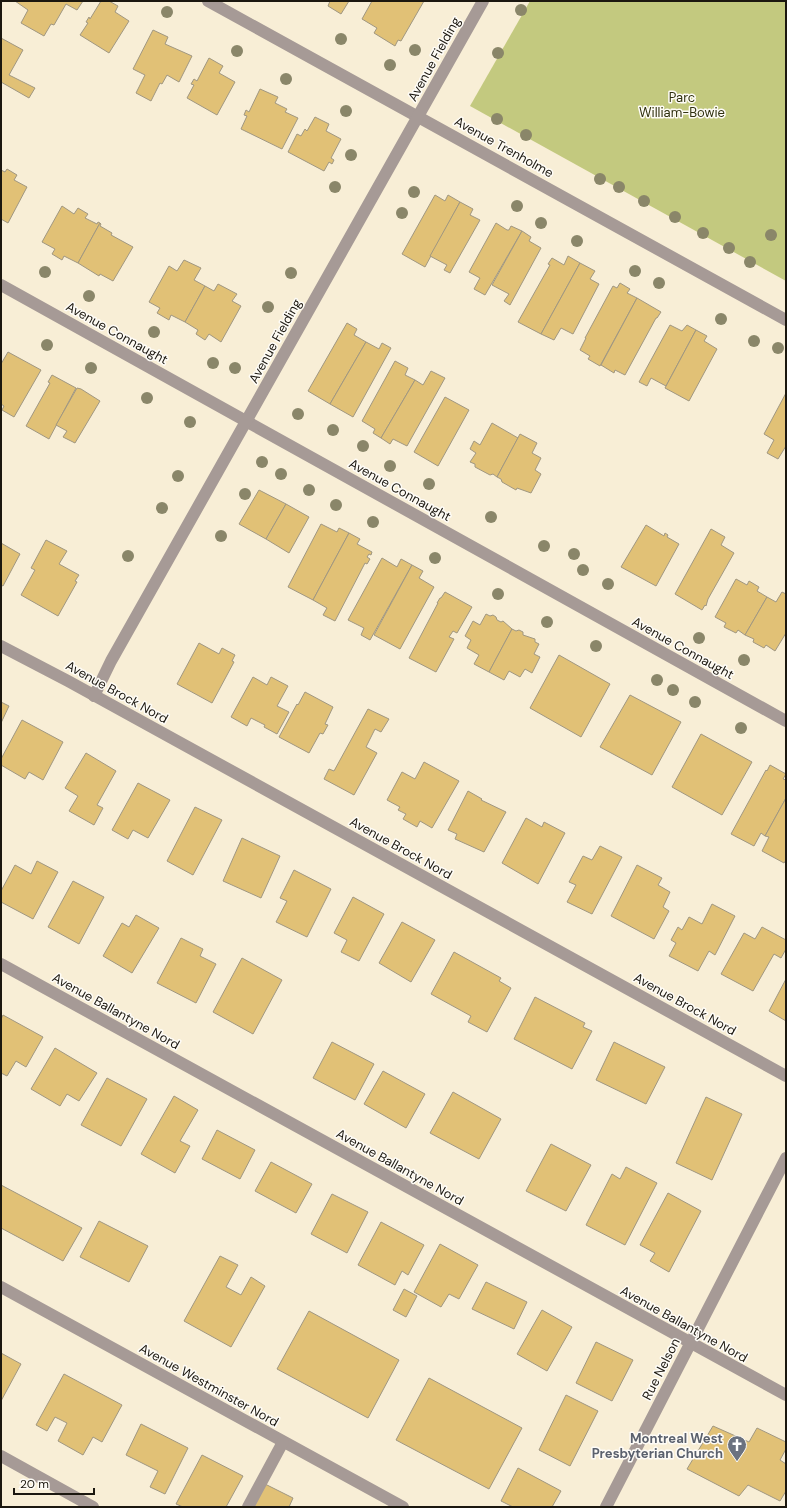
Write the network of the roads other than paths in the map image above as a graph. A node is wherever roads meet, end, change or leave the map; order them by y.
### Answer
1 (208, 1) edge
2 (483, 1) edge
3 (418, 116) junction
4 (1, 285) edge
5 (786, 320) edge
6 (246, 420) junction
7 (1, 646) edge
8 (94, 696) junction
9 (786, 721) edge
10 (1, 964) edge
11 (786, 1076) edge
12 (786, 1158) edge
13 (1, 1287) edge
14 (690, 1343) junction
15 (786, 1396) edge
16 (283, 1442) junction
17 (1, 1456) edge
18 (93, 1507) edge
19 (248, 1507) edge
20 (403, 1507) edge
21 (606, 1507) edge

1 - 3 street, Avenue Trenholme
2 - 3 street, Avenue Fielding
3 - 5 street, Avenue Trenholme
3 - 6 street, Avenue Fielding
4 - 6 street, Avenue Connaught
6 - 8 street, Avenue Fielding
6 - 9 street, Avenue Connaught
7 - 8 street, Avenue Brock Nord
8 - 11 street, Avenue Brock Nord
10 - 14 street, Avenue Ballantyne Nord
12 - 14 street, Rue Nelson
13 - 16 street, Avenue Westminster Nord
14 - 15 street, Avenue Ballantyne Nord
14 - 21 street, Rue Nelson
16 - 19 street
16 - 20 street, Avenue Westminster Nord
17 - 18 street

